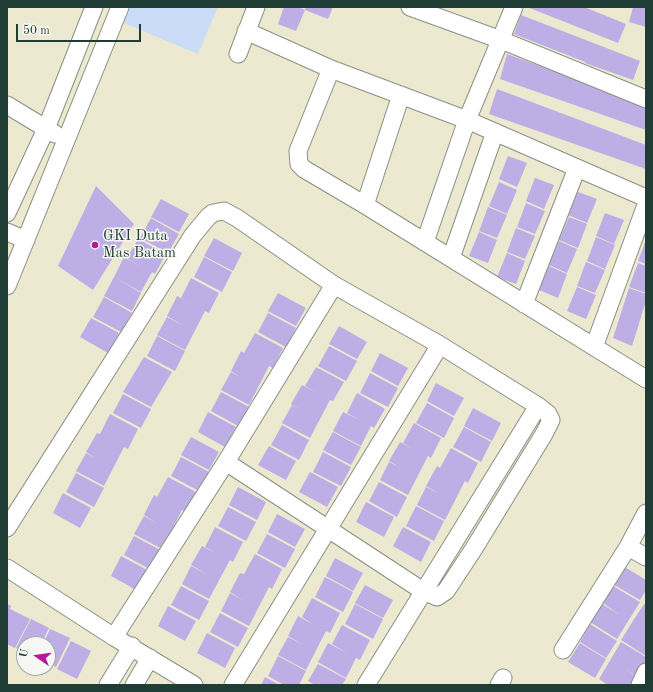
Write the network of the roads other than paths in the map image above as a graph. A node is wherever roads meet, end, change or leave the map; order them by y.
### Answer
1 (94, 7) edge
2 (120, 7) edge
3 (256, 7) edge
4 (410, 7) edge
5 (514, 7) edge
6 (246, 31) junction
7 (501, 40) junction
8 (238, 54) dead end
9 (331, 69) junction
10 (401, 95) junction
11 (646, 98) edge
12 (7, 105) edge
13 (467, 120) junction
14 (46, 129) junction
15 (495, 132) junction
16 (67, 140) junction
17 (577, 168) junction
18 (646, 198) edge
19 (365, 205) junction
20 (646, 205) edge
21 (7, 213) edge
22 (7, 232) edge
23 (26, 240) junction
24 (425, 242) junction
25 (451, 258) junction
26 (334, 285) junction
27 (7, 286) edge
28 (524, 304) junction
29 (440, 345) junction
30 (594, 347) junction
31 (646, 379) edge
32 (226, 462) junction
33 (646, 513) edge
34 (7, 528) edge
35 (328, 529) junction
36 (628, 546) junction
37 (646, 557) edge
38 (7, 568) edge
39 (423, 591) junction
40 (114, 637) junction
41 (132, 646) junction
42 (563, 650) dead end
43 (150, 658) junction
44 (646, 672) edge
45 (108, 685) edge
46 (134, 685) edge
47 (194, 685) edge
48 (233, 685) edge
49 (366, 685) edge
50 (640, 685) edge

1 - 14 street
2 - 16 street
3 - 6 street
4 - 7 street
5 - 7 street
6 - 8 street
6 - 9 street
7 - 11 street
7 - 13 street
9 - 10 street
9 - 19 street
10 - 13 street
10 - 19 street
12 - 14 street
13 - 15 street
13 - 24 street
14 - 16 street
14 - 21 street
15 - 17 street
15 - 25 street
16 - 23 street
17 - 18 street
17 - 28 street
19 - 24 street
20 - 30 street
22 - 23 street
23 - 27 street
24 - 25 street
25 - 28 street
26 - 29 street
26 - 32 street
26 - 34 street
28 - 30 street
29 - 35 street
29 - 39 street
30 - 31 street
32 - 35 street
32 - 40 street
33 - 36 street
35 - 39 street
35 - 48 street
36 - 37 street
36 - 42 street
38 - 40 street
39 - 49 street
40 - 41 street
41 - 43 street
41 - 45 street
43 - 46 street
43 - 47 street
44 - 50 street

